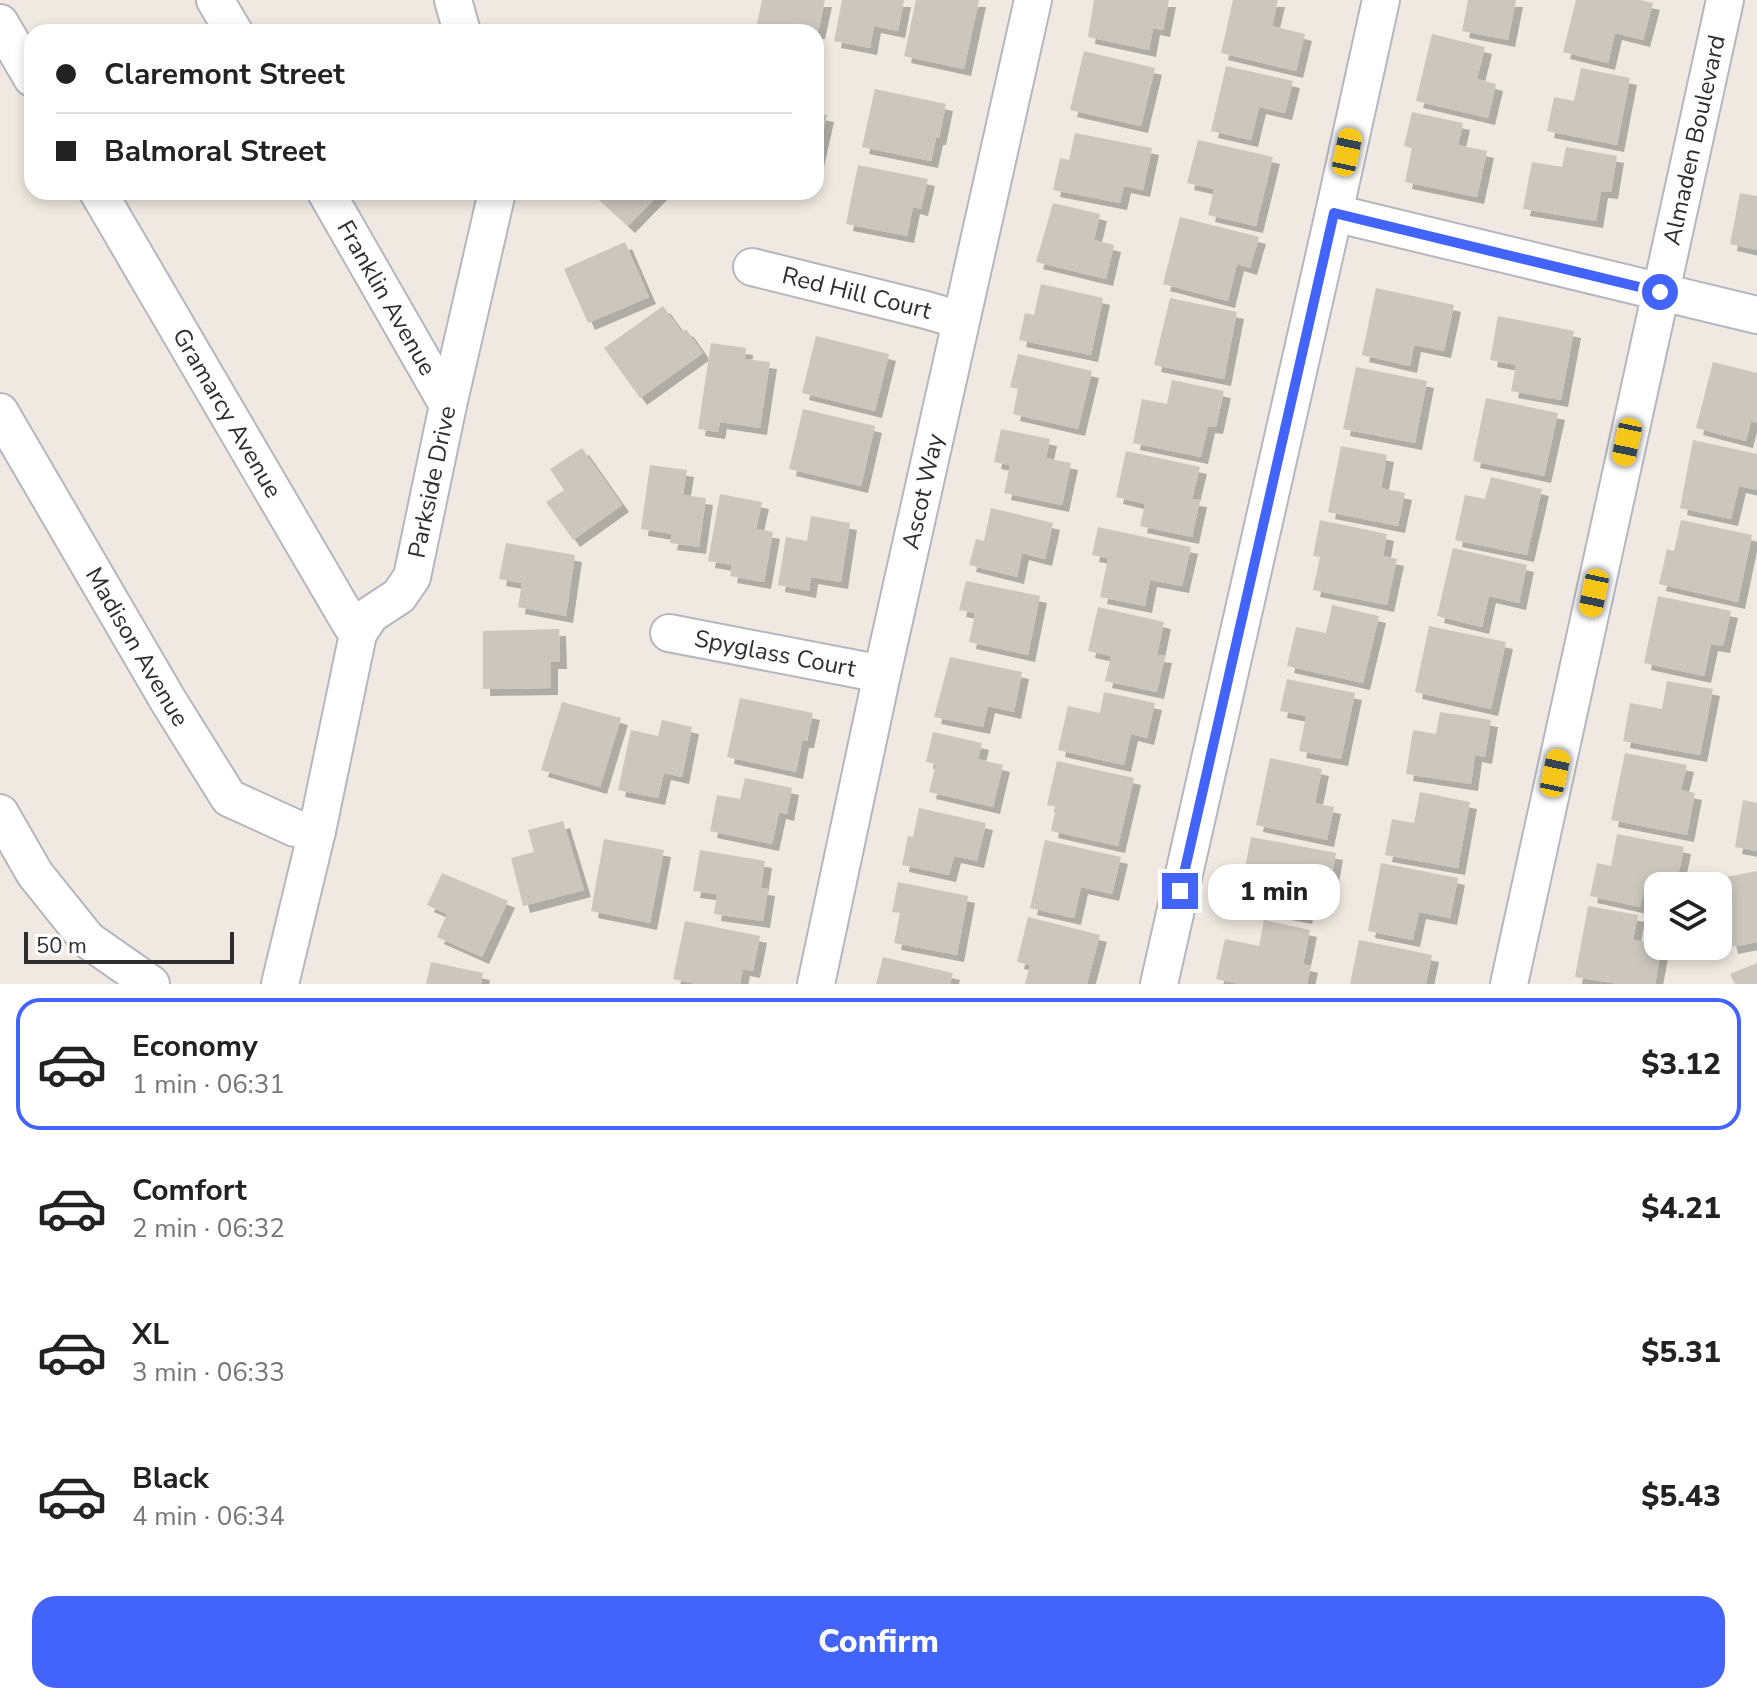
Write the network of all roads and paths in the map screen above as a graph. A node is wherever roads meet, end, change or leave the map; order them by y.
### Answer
1 (215, 0) edge
2 (453, 0) edge
3 (1033, 0) edge
4 (1381, 0) edge
5 (1725, 0) edge
6 (0, 23) edge
7 (229, 24) edge
8 (460, 24) edge
9 (24, 64) edge
10 (103, 200) edge
11 (331, 200) edge
12 (495, 200) edge
13 (1334, 213) junction
14 (752, 267) dead end
15 (1660, 292) junction
16 (1757, 315) edge
17 (960, 320) junction
18 (448, 405) junction
19 (0, 412) edge
20 (669, 633) dead end
21 (358, 634) junction
22 (882, 674) junction
23 (0, 813) edge
24 (317, 831) junction
25 (151, 984) edge
26 (280, 984) edge
27 (816, 984) edge
28 (1159, 984) edge
29 (1509, 984) edge

1 - 7 street
2 - 8 street
3 - 17 street, Ascot Way
4 - 13 street
5 - 15 street, Almaden Boulevard
6 - 9 street
10 - 21 street, Gramarcy Avenue
11 - 18 street, Franklin Avenue
12 - 18 street, Parkside Drive
13 - 15 street
13 - 28 street
14 - 17 street, Red Hill Court
15 - 16 street
15 - 29 street, Almaden Boulevard
17 - 22 street, Ascot Way
18 - 21 street, Parkside Drive
19 - 24 street, Madison Avenue
20 - 22 street, Spyglass Court
21 - 24 street
22 - 27 street, Ascot Way
23 - 25 street
24 - 26 street

